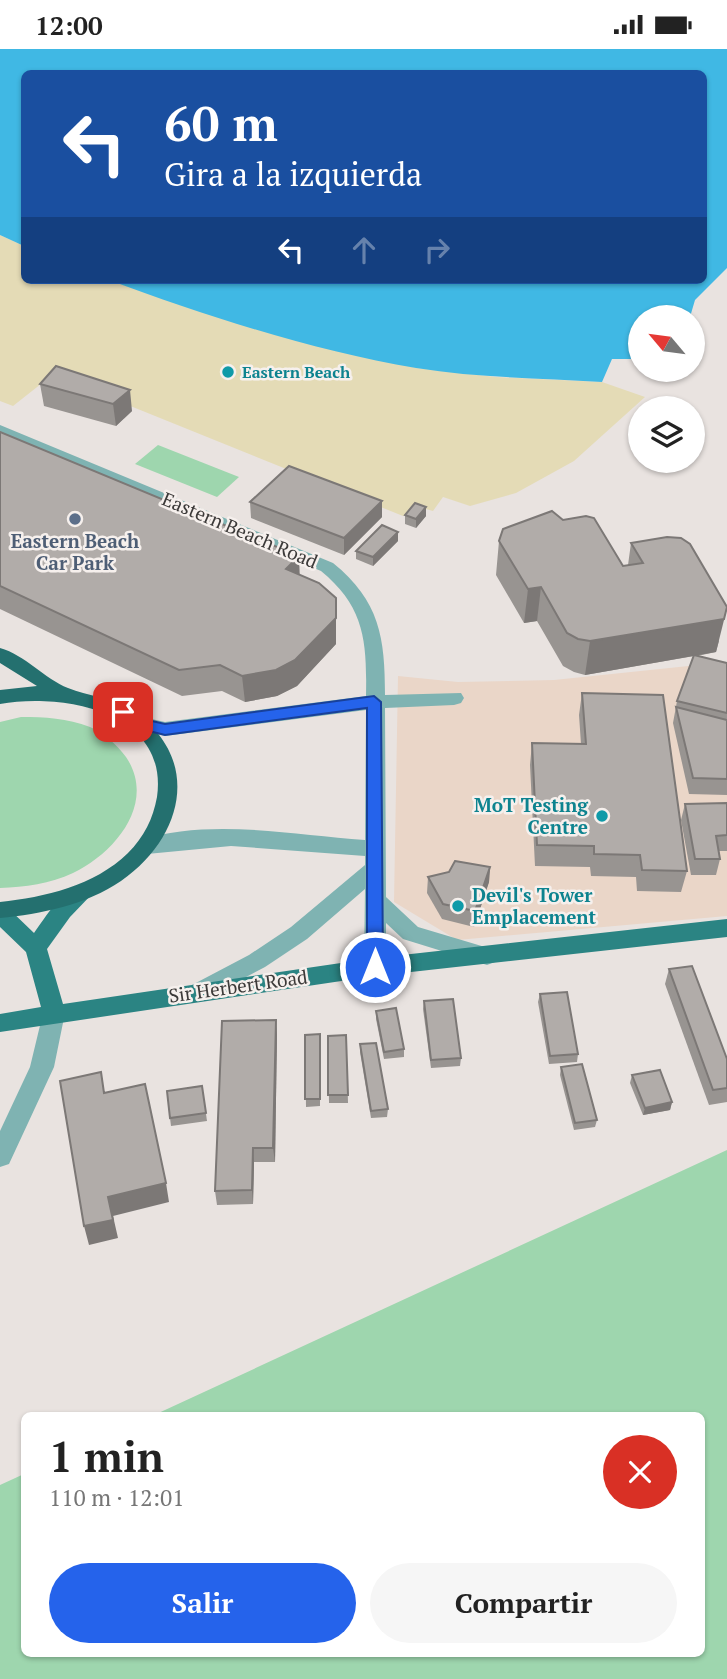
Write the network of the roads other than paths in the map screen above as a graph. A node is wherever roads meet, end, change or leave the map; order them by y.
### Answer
1 (0, 430) edge
2 (0, 654) edge
3 (65, 694) junction
4 (0, 697) edge
5 (454, 698) dead end
6 (374, 702) junction
7 (138, 723) junction
8 (146, 846) junction
9 (374, 859) junction
10 (82, 893) junction
11 (375, 899) junction
12 (0, 912) edge
13 (727, 928) edge
14 (36, 948) junction
15 (487, 956) junction
16 (375, 967) junction
17 (200, 991) junction
18 (54, 1013) junction
19 (0, 1023) edge
20 (0, 1156) edge

1 - 6 street, Eastern Beach Road
2 - 3 highway
3 - 4 highway
3 - 7 highway
5 - 6 street
6 - 7 street
6 - 9 street, Eastern Beach Road
7 - 8 highway
8 - 9 street
8 - 10 highway
9 - 11 street, Eastern Beach Road
9 - 17 street
10 - 12 highway
10 - 14 main road
11 - 15 street
11 - 16 street, Eastern Beach Road
12 - 14 main road
13 - 15 main road, Sir Herbert Road
14 - 18 main road
15 - 16 main road, Sir Herbert Road
16 - 17 main road, Sir Herbert Road
17 - 18 main road, Sir Herbert Road
18 - 19 main road, Sir Herbert Road
18 - 20 street

